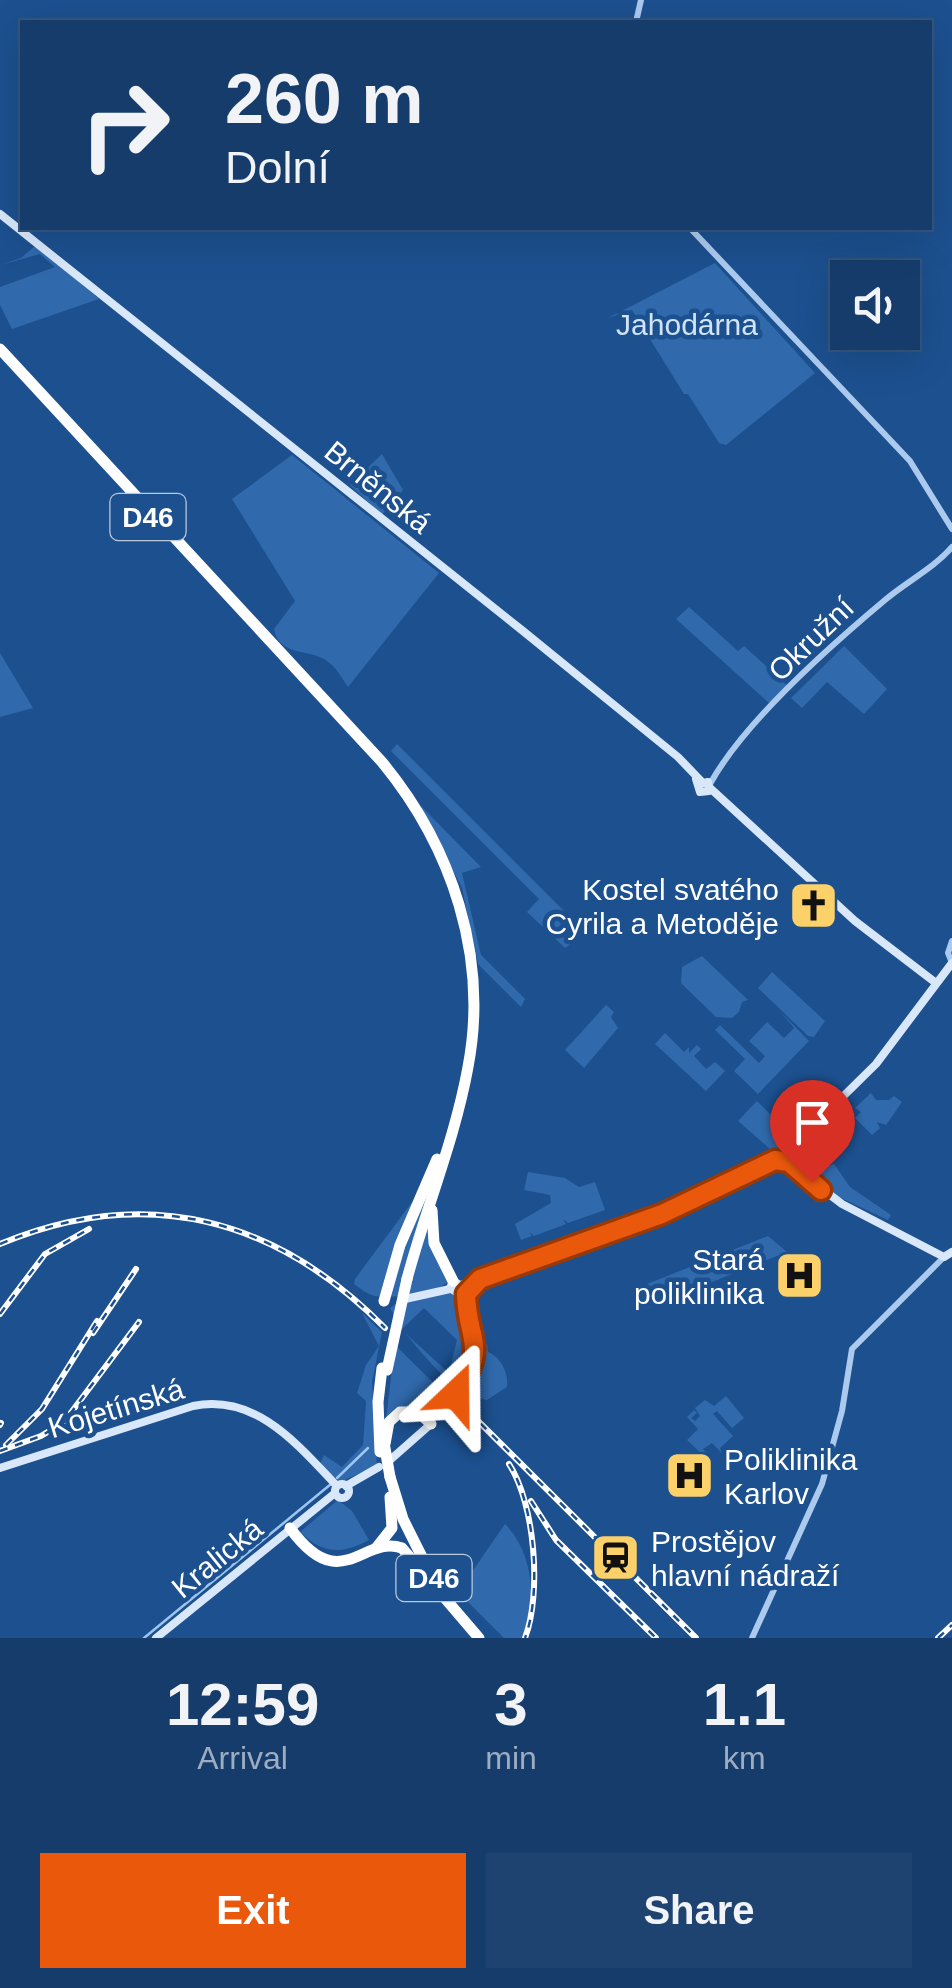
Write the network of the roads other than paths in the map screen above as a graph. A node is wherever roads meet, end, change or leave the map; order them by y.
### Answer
1 (0, 214) edge
2 (20, 230) edge
3 (20, 230) edge
4 (692, 230) edge
5 (0, 349) edge
6 (0, 357) edge
7 (952, 529) edge
8 (950, 552) edge
9 (708, 787) junction
10 (952, 942) edge
11 (952, 963) edge
12 (936, 982) junction
13 (439, 1156) junction
14 (799, 1163) junction
15 (436, 1181) junction
16 (948, 1254) edge
17 (404, 1278) junction
18 (480, 1279) junction
19 (455, 1286) junction
20 (405, 1299) dead end
21 (388, 1301) dead end
22 (471, 1320) junction
23 (435, 1420) junction
24 (385, 1453) junction
25 (0, 1468) edge
26 (375, 1470) dead end
27 (388, 1479) junction
28 (339, 1488) junction
29 (389, 1495) junction
30 (290, 1528) junction
31 (379, 1547) junction
32 (426, 1576) junction
33 (156, 1638) edge
34 (479, 1638) edge
35 (488, 1638) edge
36 (752, 1638) edge

1 - 2 main road, Brněnská
3 - 9 main road, Brněnská
4 - 7 street
5 - 15 highway, D46
6 - 13 highway, D46
8 - 9 street, Okružní
9 - 12 main road, Brněnská
10 - 11 street
11 - 12 main road
12 - 14 main road
13 - 17 highway, D46
13 - 21 highway
14 - 16 main road
14 - 18 main road
15 - 17 highway, D46
15 - 19 highway
16 - 36 street
17 - 24 highway, D46, bridge
18 - 19 main road
18 - 22 main road
19 - 20 main road
19 - 22 main road
22 - 23 main road, bridge
23 - 24 main road
23 - 24 highway
24 - 27 highway, D46, bridge
25 - 28 main road, Kojetínská
26 - 28 main road, Kralická
27 - 29 highway, D46
27 - 35 highway, D46
28 - 30 main road, Kralická
29 - 31 highway
29 - 32 highway, D46
30 - 31 highway
30 - 33 main road, Kralická
31 - 32 highway
32 - 34 highway, D46

